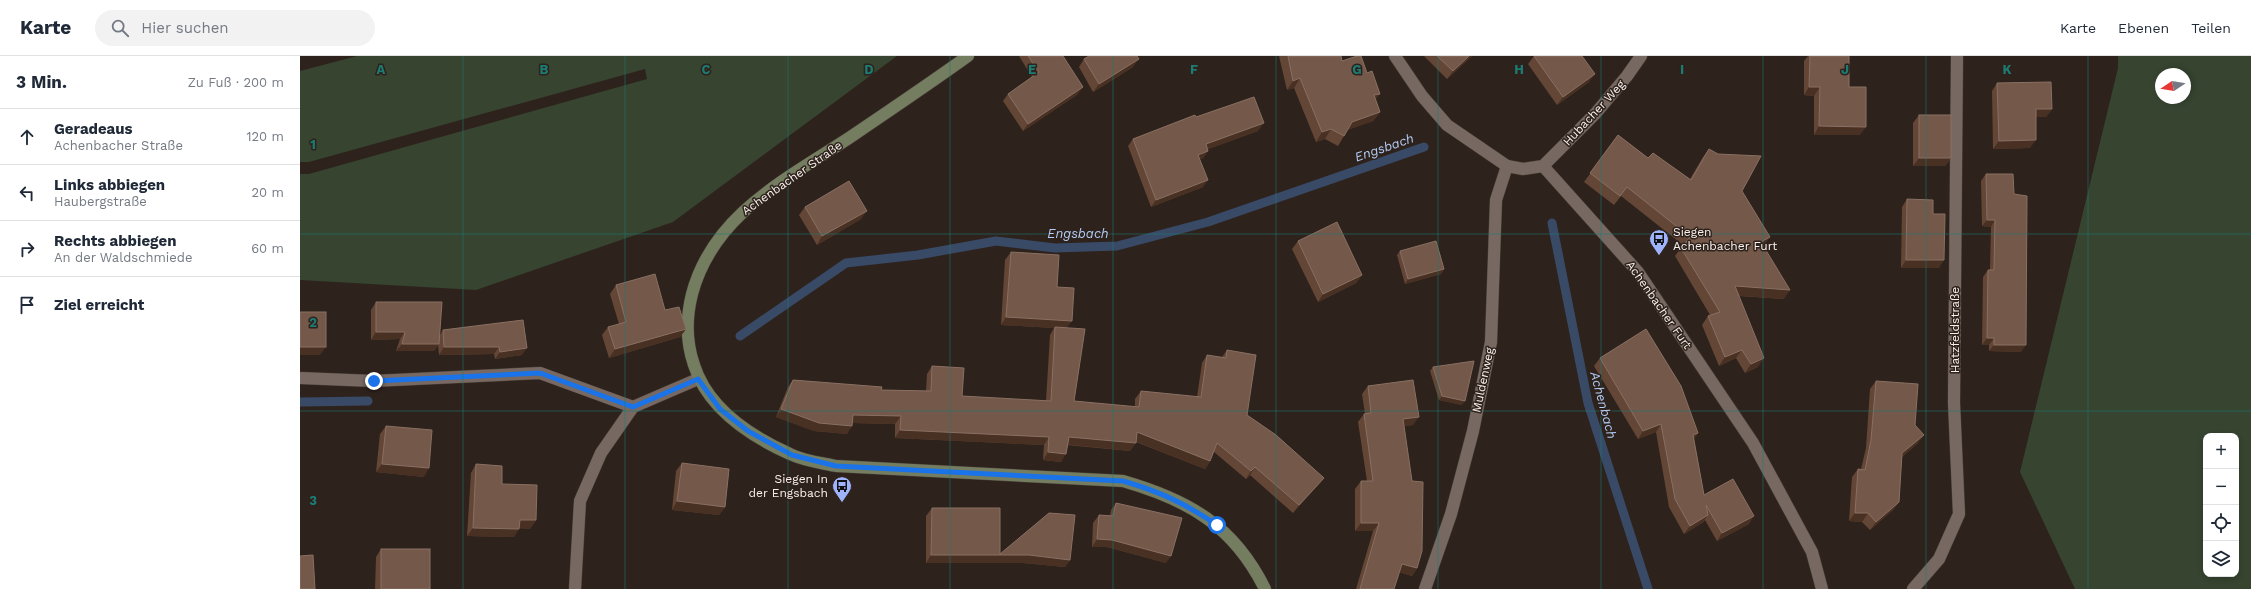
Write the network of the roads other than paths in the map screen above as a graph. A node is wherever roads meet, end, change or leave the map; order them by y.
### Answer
1 (968, 56) edge
2 (1395, 56) edge
3 (1641, 56) edge
4 (1957, 56) edge
5 (1508, 166) junction
6 (1543, 166) junction
7 (300, 378) edge
8 (698, 379) junction
9 (633, 407) junction
10 (576, 589) edge
11 (1265, 589) edge
12 (1425, 589) edge
13 (1822, 589) edge
14 (1913, 589) edge

1 - 8 main road, Achenbacher Straße
2 - 5 street
3 - 6 street, Hubacher Weg
4 - 14 street, Hatzfeldstraße
5 - 6 street
5 - 12 street, Muldenweg
6 - 13 street, Achenbacher Furt
7 - 9 street
8 - 9 street
8 - 11 main road, Achenbacher Straße
9 - 10 street

